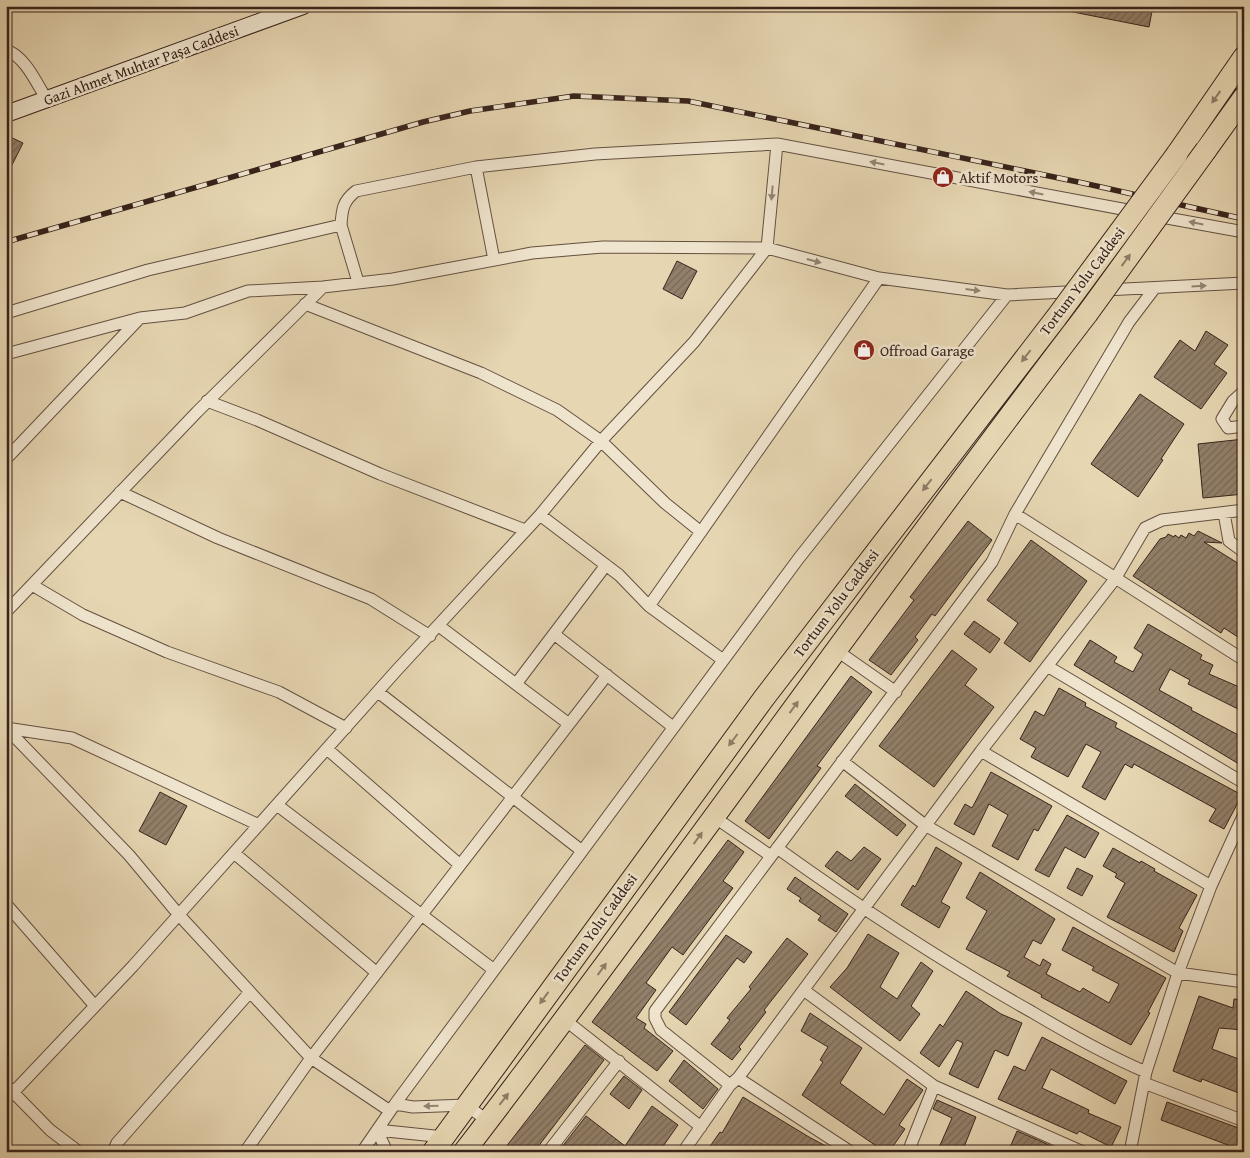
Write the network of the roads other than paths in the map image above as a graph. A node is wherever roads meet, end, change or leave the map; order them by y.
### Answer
1 (303, 6) edge
2 (6, 50) edge
3 (1244, 57) edge
4 (1244, 97) edge
5 (47, 100) junction
6 (6, 114) edge
7 (777, 144) junction
8 (476, 166) junction
9 (341, 225) junction
10 (1244, 232) edge
11 (767, 248) junction
12 (494, 260) junction
13 (879, 278) junction
14 (358, 282) junction
15 (1244, 283) edge
16 (323, 287) junction
17 (1154, 289) junction
18 (1007, 295) junction
19 (305, 304) junction
20 (6, 313) edge
21 (140, 318) junction
22 (6, 354) edge
23 (1244, 391) edge
24 (207, 401) junction
25 (1244, 426) edge
26 (601, 441) junction
27 (6, 459) edge
28 (120, 492) junction
29 (1244, 510) edge
30 (1224, 513) junction
31 (1014, 514) junction
32 (540, 515) junction
33 (524, 530) junction
34 (701, 532) junction
35 (1244, 552) edge
36 (606, 565) junction
37 (1115, 579) junction
38 (32, 585) junction
39 (649, 606) junction
40 (6, 612) edge
41 (439, 626) junction
42 (554, 634) junction
43 (430, 636) junction
44 (836, 650) junction
45 (723, 660) junction
46 (1244, 660) edge
47 (1047, 666) junction
48 (607, 675) junction
49 (516, 684) junction
50 (378, 692) junction
51 (896, 692) junction
52 (569, 724) junction
53 (673, 727) junction
54 (6, 728) edge
55 (346, 728) junction
56 (327, 749) junction
57 (981, 751) junction
58 (842, 761) junction
59 (1244, 783) edge
60 (512, 798) junction
61 (277, 805) junction
62 (1244, 814) edge
63 (714, 817) junction
64 (259, 825) junction
65 (925, 825) junction
66 (1240, 832) edge
67 (582, 851) junction
68 (774, 852) junction
69 (234, 853) junction
70 (460, 866) junction
71 (1211, 886) junction
72 (6, 904) edge
73 (864, 910) junction
74 (179, 915) junction
75 (422, 915) junction
76 (494, 970) junction
77 (377, 973) junction
78 (1178, 973) junction
79 (1244, 982) edge
80 (805, 991) junction
81 (250, 992) junction
82 (96, 1006) junction
83 (565, 1020) junction
84 (311, 1058) junction
85 (620, 1061) junction
86 (1145, 1078) junction
87 (734, 1081) junction
88 (934, 1086) junction
89 (8, 1093) edge
90 (466, 1105) junction
91 (392, 1107) junction
92 (488, 1121) junction
93 (1244, 1121) edge
94 (702, 1127) junction
95 (377, 1130) junction
96 (438, 1144) edge
97 (79, 1152) edge
98 (113, 1152) edge
99 (245, 1152) edge
100 (362, 1152) edge
101 (387, 1152) edge
102 (464, 1152) edge
103 (548, 1152) edge
104 (683, 1152) edge
105 (851, 1152) edge
106 (908, 1152) edge
107 (1083, 1152) edge
108 (1130, 1152) edge

1 - 5 street, Gazi Ahmet Muhtar Paşa Caddesi
2 - 5 street
3 -> 90 highway, Tortum Yolu Caddesi, bridge
44 -> 4 highway, Tortum Yolu Caddesi, bridge
5 - 6 street, Gazi Ahmet Muhtar Paşa Caddesi
7 - 8 street
10 -> 7 street
7 -> 11 street
8 - 9 street
8 - 12 street
9 - 14 street
9 - 20 street
11 - 12 street
11 -> 13 street
11 - 26 street
12 - 14 street
13 -> 18 street
13 - 34 street
14 - 16 street
17 -> 15 street
16 - 19 street
16 - 21 street
17 - 18 street
17 - 31 street
18 - 45 street
19 - 24 street
19 - 26 street
21 - 22 street
21 - 27 street
23 - 25 street
24 - 28 street
24 - 33 street
26 - 32 street
26 - 34 street
28 - 38 street
28 - 43 street
29 - 30 street
30 - 35 street
30 - 37 street
31 - 37 street
31 - 51 street
32 - 33 street
32 - 36 street
33 - 41 street
34 - 39 street
36 - 39 street
36 - 42 street
37 - 46 street
37 - 47 street
38 - 40 street
38 - 55 street
39 - 45 street
41 - 43 street
41 - 49 street
42 - 48 street
42 - 49 street
43 - 50 street
44 - 51 street
63 -> 44 highway, Tortum Yolu Caddesi
45 - 53 street
47 - 57 street
47 - 59 street
48 - 52 street
48 - 53 street
49 - 52 street
50 - 55 street
50 - 60 street
51 - 58 street
52 - 60 street
53 - 67 street
54 - 64 street
54 - 74 street
55 - 56 street
56 - 61 street
56 - 70 street
57 - 65 street
57 - 71 street
58 - 65 street
58 - 68 street
60 - 67 street
60 - 70 street
61 - 64 street
61 - 75 street
62 - 66 street
63 - 68 street
83 -> 63 highway, Tortum Yolu Caddesi
64 - 69 street
65 - 73 street
65 - 78 street
66 - 71 street
67 - 76 street
68 - 73 street
68 - 87 street
69 - 74 street
69 - 77 street
70 - 75 street
71 - 78 street
72 - 82 street
73 - 80 street
73 - 86 street
74 - 81 street
74 - 82 street
75 - 76 street
75 - 77 street
76 - 91 street
77 - 84 street
78 - 79 street
78 - 86 street
80 - 87 street
80 - 88 street
81 - 84 street
81 - 98 street
82 - 89 street
83 - 85 street
92 -> 83 highway, Tortum Yolu Caddesi
84 - 91 street
84 - 99 street
85 - 94 street
85 - 103 street
86 - 93 street
86 - 108 street
87 - 94 street
87 - 105 street
88 - 106 street
88 - 107 street
89 - 97 street
90 -> 91 street
90 - 92 street
90 - 96 highway, Tortum Yolu Caddesi
91 - 95 street
92 - 102 highway, Tortum Yolu Caddesi
94 - 104 street
95 - 96 street
95 - 100 street
95 - 101 street

